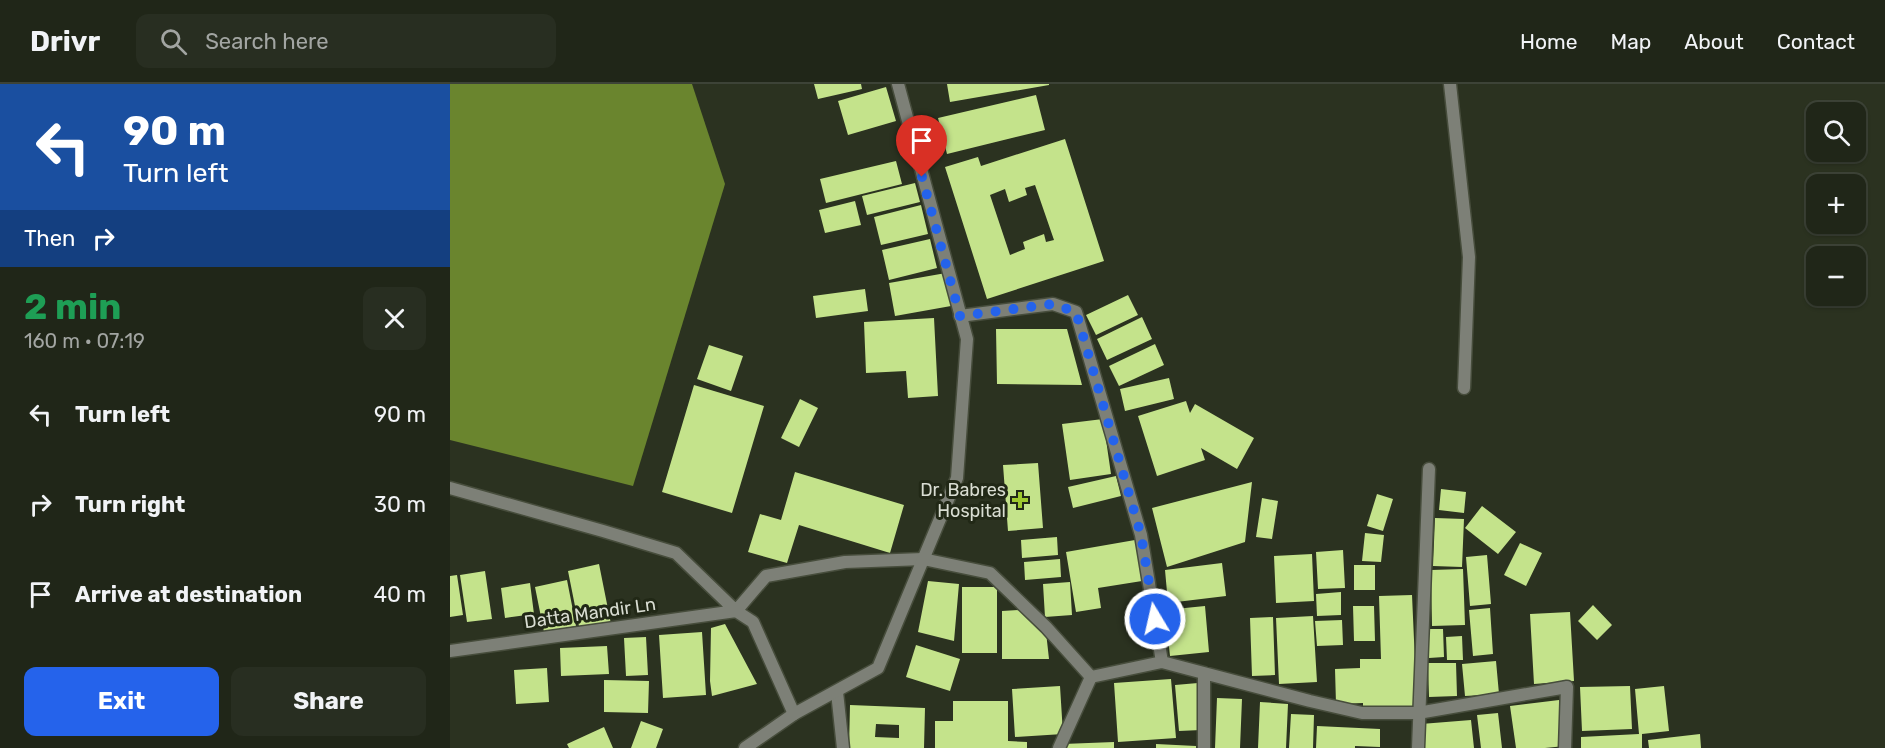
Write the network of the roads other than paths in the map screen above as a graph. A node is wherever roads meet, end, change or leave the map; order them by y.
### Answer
1 (898, 84) edge
2 (1450, 84) edge
3 (960, 316) junction
4 (1464, 388) dead end
5 (1429, 469) dead end
6 (450, 488) edge
7 (923, 559) junction
8 (736, 611) junction
9 (450, 651) edge
10 (1162, 662) junction
11 (1204, 673) junction
12 (1091, 677) junction
13 (837, 692) junction
14 (1418, 713) junction
15 (794, 714) junction
16 (745, 748) edge
17 (843, 748) edge
18 (1059, 748) edge
19 (1204, 748) edge
20 (1418, 748) edge
21 (1565, 748) edge

1 - 3 street
2 - 4 street
3 - 7 street
3 - 10 street
5 - 14 street
6 - 8 street
7 - 8 street
7 - 12 street
7 - 13 street
8 - 9 street, Datta Mandir Ln
8 - 15 street
10 - 11 street
10 - 12 street
11 - 14 street
11 - 19 street
12 - 18 street
13 - 15 street
13 - 17 street
14 - 20 street
14 - 21 street
15 - 16 street

